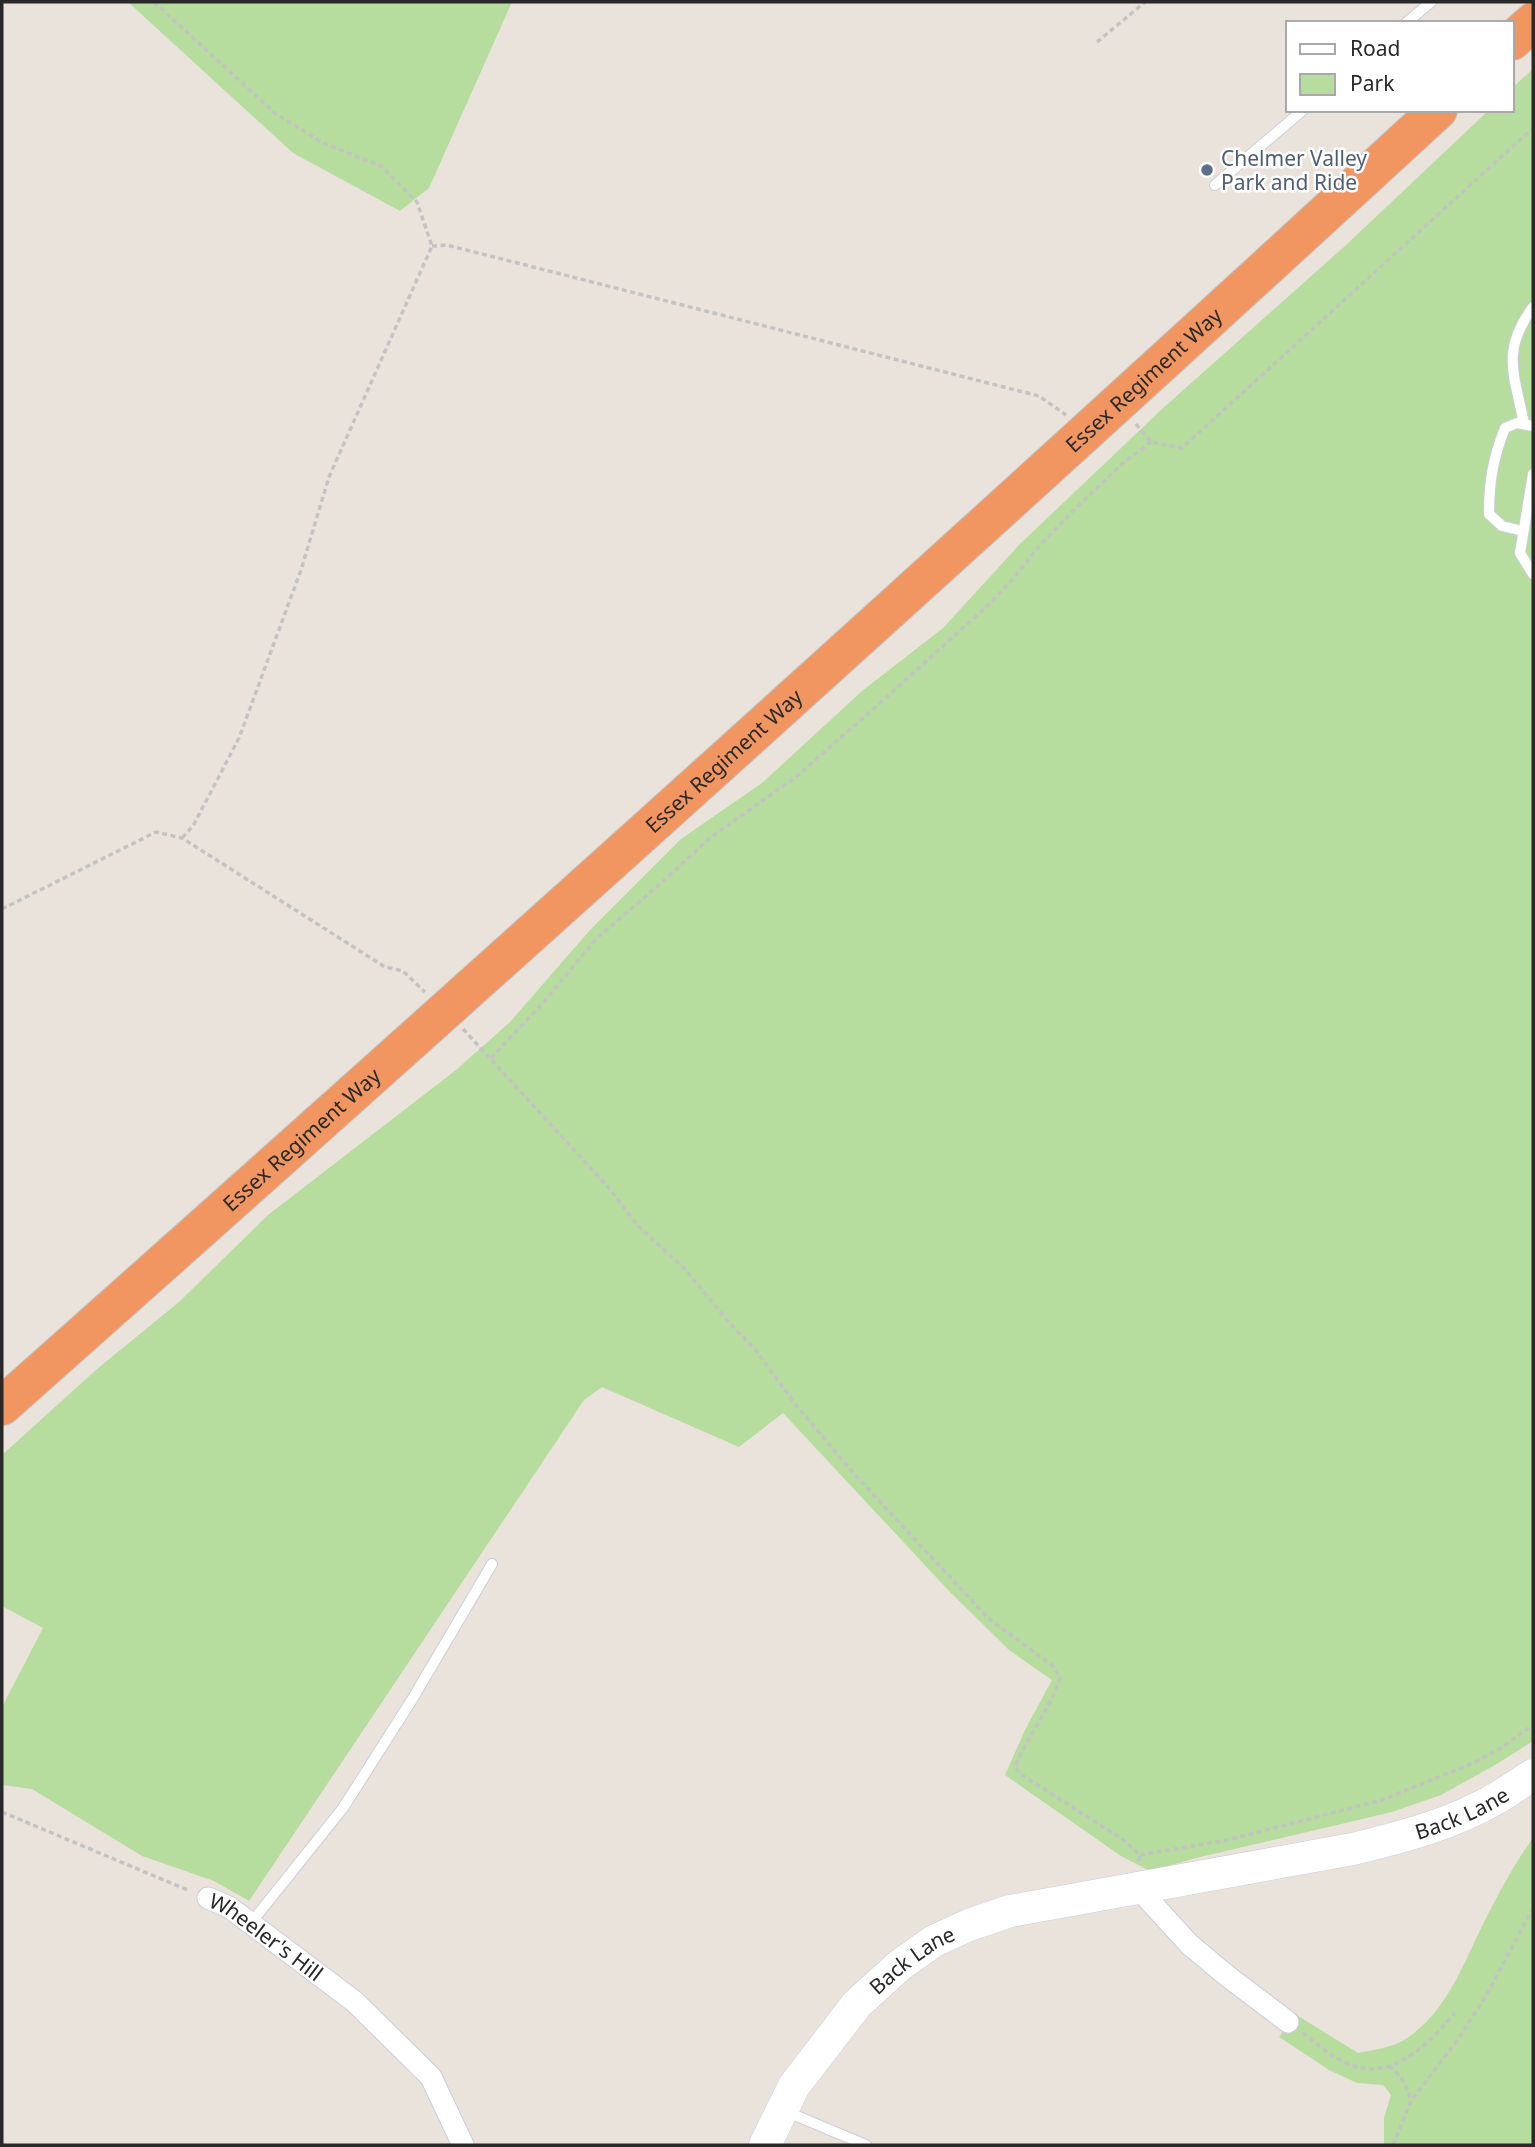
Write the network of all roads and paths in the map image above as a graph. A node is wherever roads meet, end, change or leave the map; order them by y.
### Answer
1 (154, 2) edge
2 (1145, 2) edge
3 (1431, 2) edge
4 (1408, 21) edge
5 (1533, 22) edge
6 (1514, 39) edge
7 (1097, 42) dead end
8 (1301, 112) edge
9 (1436, 112) edge
10 (1533, 128) edge
11 (1215, 185) dead end
12 (432, 246) junction
13 (1533, 307) edge
14 (1103, 418) junction
15 (1528, 425) edge
16 (1151, 442) junction
17 (1533, 474) edge
18 (1523, 531) junction
19 (1533, 574) edge
20 (183, 838) junction
21 (2, 909) edge
22 (446, 1012) junction
23 (491, 1058) junction
24 (2, 1406) edge
25 (492, 1564) dead end
26 (1533, 1726) edge
27 (1533, 1775) edge
28 (2, 1812) edge
29 (1140, 1855) junction
30 (1137, 1886) junction
31 (208, 1898) joint
32 (1533, 1908) edge
33 (251, 1923) junction
34 (1455, 2012) dead end
35 (1288, 2022) joint
36 (1388, 2065) junction
37 (1410, 2101) junction
38 (782, 2110) junction
39 (463, 2145) edge
40 (765, 2145) edge
41 (866, 2145) edge
42 (1393, 2145) edge

1 - 12 path
2 - 7 path
3 - 4 lane
5 - 6 highway
8 - 11 lane
9 - 14 highway, Essex Regiment Way
10 - 16 path
12 - 14 path
12 - 20 path
13 - 15 lane
14 - 16 path
14 - 22 highway, Essex Regiment Way
15 - 18 lane
16 - 23 path
17 - 18 lane
18 - 19 lane
20 - 21 path
20 - 22 path
22 - 23 path
22 - 24 highway, Essex Regiment Way
23 - 29 path
25 - 33 lane
26 - 29 path
27 - 30 street, Back Lane
28 - 31 path, Wheeler's Hill
29 - 30 path
30 - 35 street
30 - 38 street, Back Lane
31 - 33 street, Wheeler's Hill
32 - 37 path
33 - 39 street, Wheeler's Hill
34 - 36 path
35 - 36 path
36 - 37 path
37 - 42 path
38 - 40 street, Back Lane
38 - 41 lane

